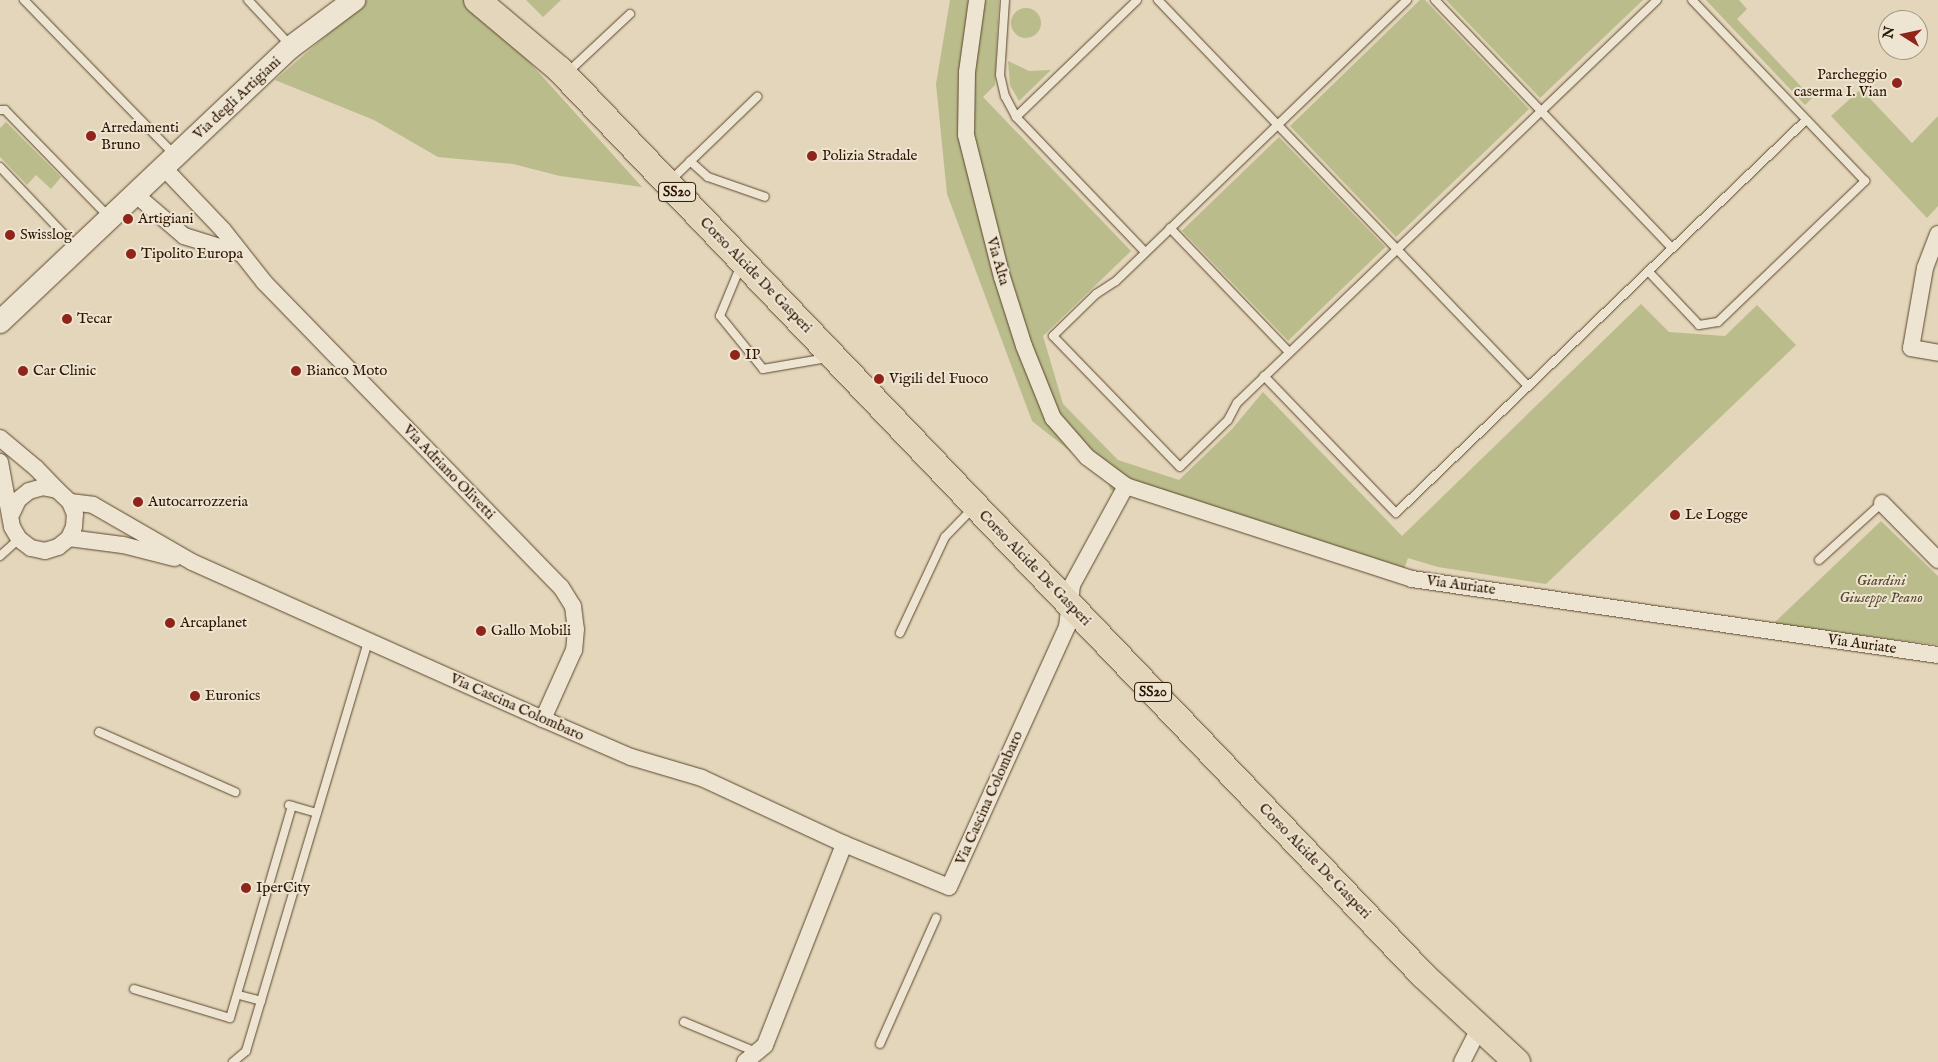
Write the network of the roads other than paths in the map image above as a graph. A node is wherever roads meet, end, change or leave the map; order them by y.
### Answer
1 (24, 0) edge
2 (248, 0) edge
3 (330, 0) edge
4 (354, 0) edge
5 (477, 0) edge
6 (504, 0) edge
7 (977, 0) edge
8 (1005, 0) edge
9 (1137, 0) edge
10 (1158, 0) edge
11 (1407, 0) edge
12 (1435, 0) edge
13 (1657, 0) edge
14 (1692, 0) edge
15 (630, 14) dead end
16 (296, 43) junction
17 (562, 72) junction
18 (757, 97) dead end
19 (0, 110) edge
20 (1541, 111) junction
21 (1016, 117) junction
22 (1806, 120) junction
23 (1278, 125) junction
24 (169, 161) junction
25 (690, 161) junction
26 (0, 167) edge
27 (668, 183) junction
28 (135, 194) junction
29 (764, 197) dead end
30 (110, 217) junction
31 (1170, 228) junction
32 (1938, 234) edge
33 (78, 248) junction
34 (1672, 248) junction
35 (1397, 249) junction
36 (1145, 252) junction
37 (239, 254) junction
38 (742, 260) junction
39 (1648, 271) junction
40 (0, 322) edge
41 (1289, 352) junction
42 (1938, 353) edge
43 (834, 356) junction
44 (1264, 376) junction
45 (1528, 386) junction
46 (0, 438) edge
47 (0, 462) edge
48 (1126, 486) junction
49 (57, 490) junction
50 (70, 502) junction
51 (1882, 503) joint
52 (976, 505) junction
53 (12, 513) junction
54 (68, 538) junction
55 (19, 539) junction
56 (1936, 555) edge
57 (0, 556) edge
58 (1819, 560) dead end
59 (192, 562) junction
60 (1069, 604) junction
61 (900, 633) dead end
62 (368, 641) junction
63 (1938, 655) edge
64 (543, 718) junction
65 (99, 732) dead end
66 (235, 792) dead end
67 (317, 812) junction
68 (844, 844) junction
69 (936, 918) dead end
70 (134, 989) dead end
71 (238, 995) junction
72 (261, 1001) junction
73 (684, 1022) dead end
74 (1480, 1027) junction
75 (880, 1044) dead end
76 (750, 1057) edge
77 (232, 1062) edge
78 (1462, 1062) edge
79 (1517, 1062) edge

1 - 24 lane
2 - 16 lane
3 - 16 main road, Via degli Artigiani
4 - 16 main road, Via degli Artigiani
5 - 17 main road, Corso Alcide De Gasperi / SS20
6 - 17 main road, Corso Alcide De Gasperi / SS20
7 - 48 street, Via Alta
8 - 21 lane
9 - 21 lane
10 - 23 lane
11 - 23 lane
12 - 20 lane
13 - 20 lane
14 - 22 lane
15 - 17 lane
16 - 24 main road, Via degli Artigiani
17 - 27 main road, Corso Alcide De Gasperi / SS20
18 - 25 lane
19 - 30 lane
20 - 34 lane
20 - 35 lane
21 - 36 lane
22 - 34 lane
22 - 39 lane
23 - 31 lane
23 - 35 lane
24 - 28 main road, Via degli Artigiani
24 - 37 street, Via Adriano Olivetti
25 - 27 lane
25 - 29 lane
26 - 33 lane
27 - 38 main road, Corso Alcide De Gasperi / SS20
28 - 30 main road, Via degli Artigiani
28 - 37 street, Via Adriano Olivetti
30 - 33 main road, Via degli Artigiani
31 - 36 lane
31 - 41 lane
32 - 42 street
33 - 40 main road, Via degli Artigiani
34 - 39 lane
35 - 41 lane
35 - 45 lane
36 - 44 lane
37 - 64 street, Via Adriano Olivetti
38 - 43 main road, Corso Alcide De Gasperi / SS20
38 - 43 lane
39 - 45 lane
41 - 44 lane
43 - 52 main road, Corso Alcide De Gasperi / SS20
44 - 45 lane
46 - 49 street
47 - 53 street
48 - 60 street
48 - 63 street, Via Auriate
49 - 50 street
49 - 53 street
50 - 54 street
50 - 59 street, Via Cascina Colombaro
51 - 56 street
51 - 58 lane
52 - 60 main road, Corso Alcide De Gasperi / SS20
52 - 61 lane
53 - 55 street
54 - 55 street
54 - 59 street, Via Cascina Colombaro
55 - 57 lane
59 - 62 street, Via Cascina Colombaro
60 - 68 street, Via Cascina Colombaro
60 - 74 main road, Corso Alcide De Gasperi / SS20
62 - 64 street, Via Cascina Colombaro
62 - 67 lane
64 - 68 street, Via Cascina Colombaro
65 - 66 lane
67 - 71 lane
67 - 72 lane
68 - 76 street
69 - 75 lane
70 - 71 lane
71 - 72 lane
72 - 77 lane
73 - 76 lane
74 - 78 street
74 - 79 main road, Corso Alcide De Gasperi / SS20

